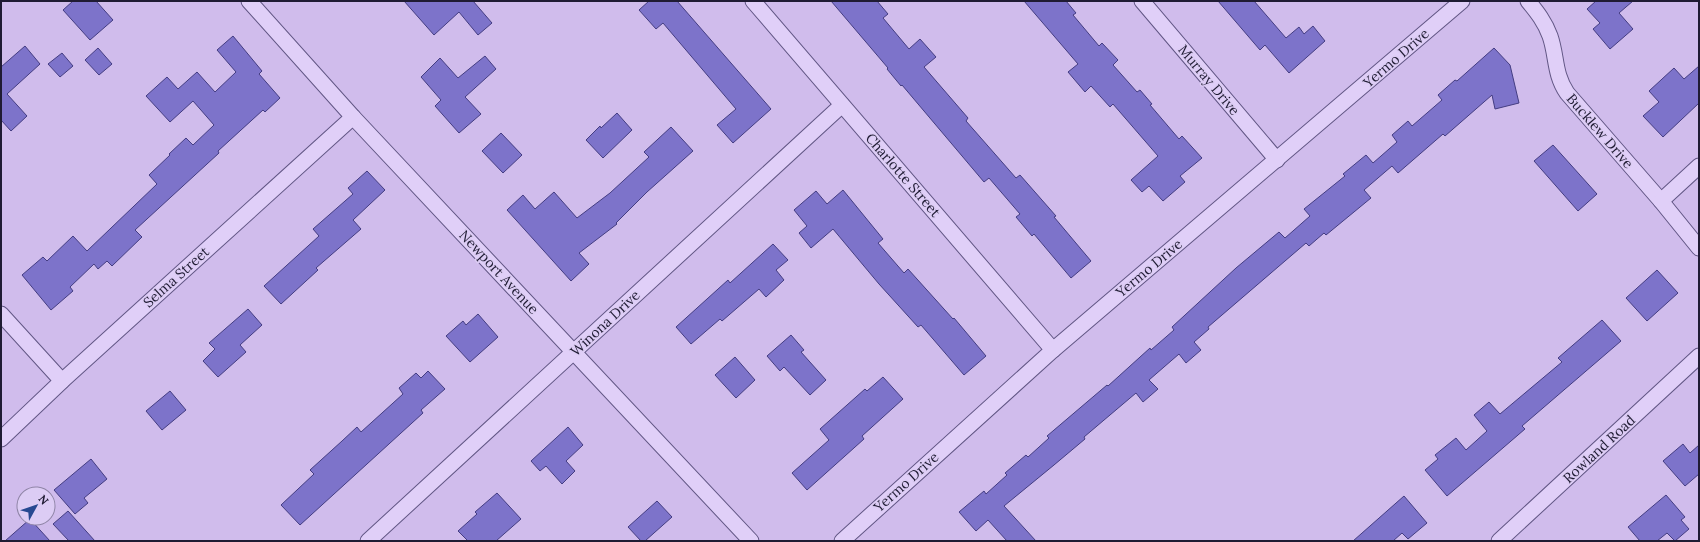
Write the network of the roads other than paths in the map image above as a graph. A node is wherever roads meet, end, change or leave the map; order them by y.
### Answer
1 (249, 1) edge
2 (753, 1) edge
3 (1142, 1) edge
4 (1462, 1) edge
5 (1528, 1) edge
6 (842, 105) junction
7 (353, 117) junction
8 (1277, 160) junction
9 (1699, 166) edge
10 (1661, 201) junction
11 (1699, 248) edge
12 (1, 314) edge
13 (1053, 350) junction
14 (574, 351) junction
15 (1699, 356) edge
16 (62, 381) junction
17 (1, 439) edge
18 (368, 541) edge
19 (751, 541) edge
20 (842, 541) edge
21 (1499, 541) edge

1 - 7 street, Newport Avenue
2 - 6 street, Charlotte Street
3 - 8 street, Murray Drive
4 - 8 street, Yermo Drive
5 - 10 street, Bucklew Drive
6 - 13 street, Charlotte Street
6 - 14 street, Winona Drive
7 - 14 street, Newport Avenue
7 - 16 street, Selma Street
8 - 13 street, Yermo Drive
9 - 10 street
10 - 11 street, Bucklew Drive
12 - 16 street
13 - 20 street, Yermo Drive
14 - 18 street, Winona Drive
14 - 19 street, Newport Avenue
15 - 21 street, Rowland Road
16 - 17 street, Selma Street

